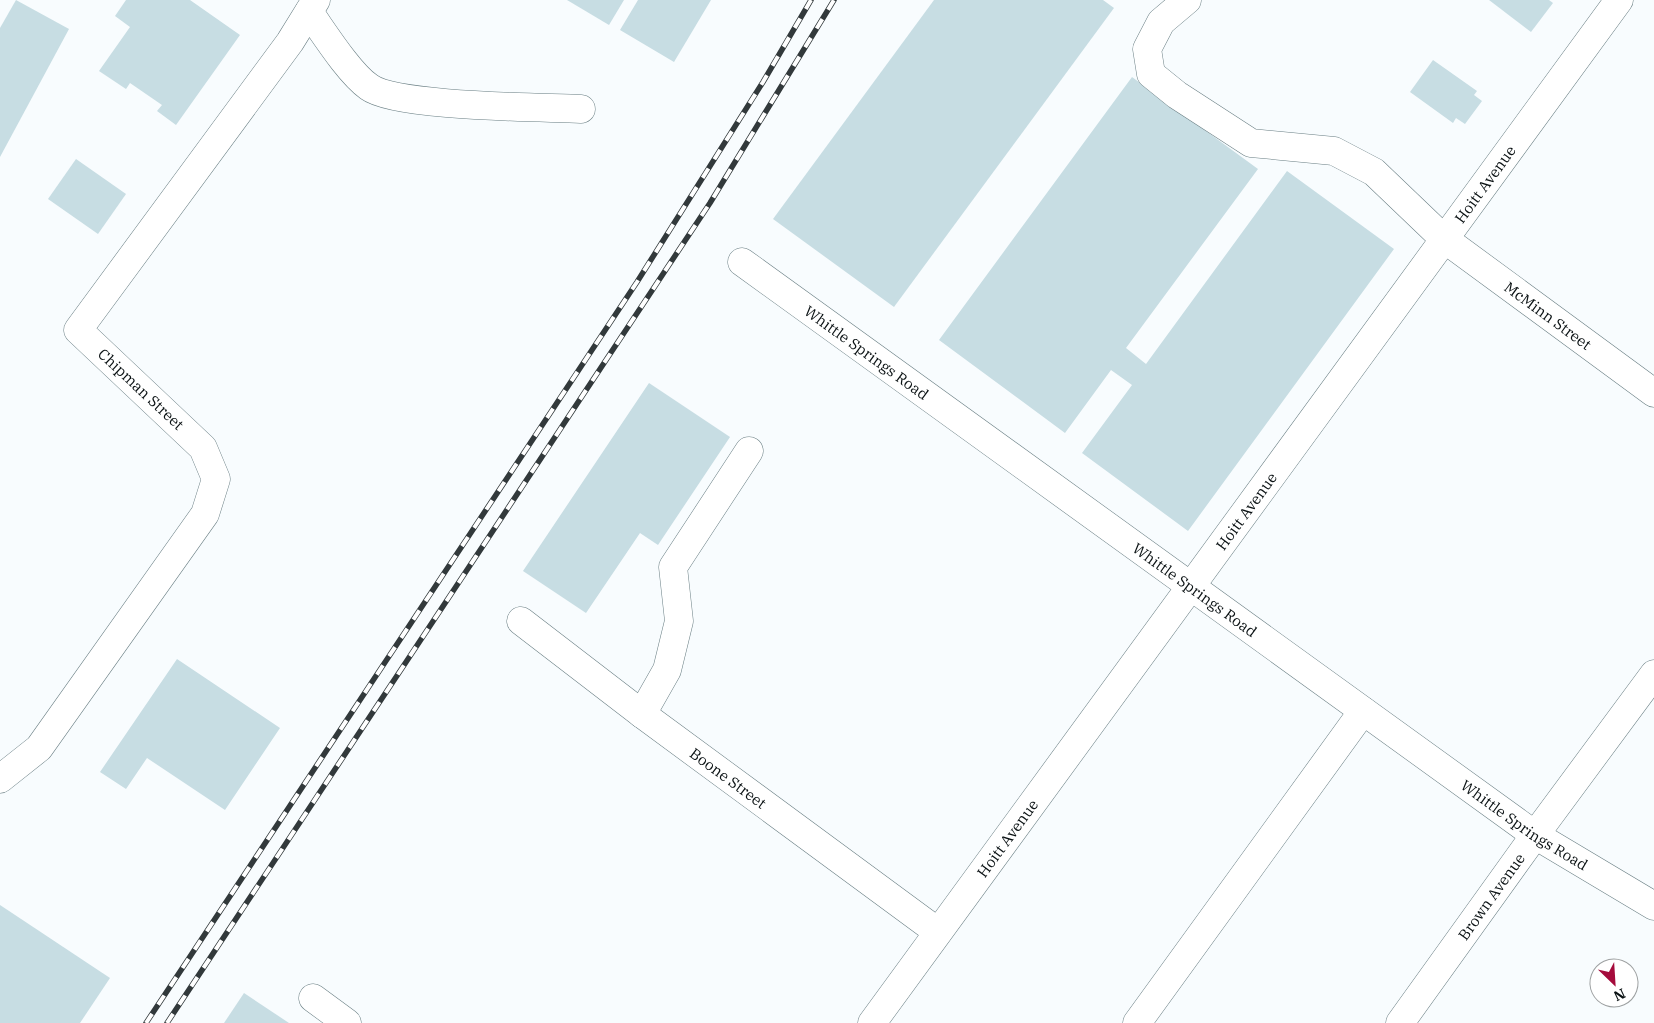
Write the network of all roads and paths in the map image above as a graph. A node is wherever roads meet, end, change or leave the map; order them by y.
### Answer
1 (1187, 0) edge
2 (1619, 0) edge
3 (313, 6) edge
4 (581, 109) dead end
5 (1443, 238) junction
6 (742, 262) dead end
7 (1654, 392) edge
8 (749, 452) dead end
9 (1192, 586) junction
10 (521, 621) dead end
11 (1654, 674) edge
12 (1362, 711) junction
13 (642, 714) junction
14 (0, 779) edge
15 (1535, 835) junction
16 (1654, 906) edge
17 (938, 932) junction
18 (313, 998) dead end
19 (347, 1023) edge
20 (872, 1023) edge
21 (1138, 1023) edge
22 (1400, 1023) edge

1 - 5 street, McMinn Street
2 - 5 street, Hoitt Avenue
3 - 4 street
3 - 14 street, Chipman Street
5 - 7 street, McMinn Street
5 - 9 street, Hoitt Avenue
6 - 9 street, Whittle Springs Road
8 - 13 street
9 - 12 street, Whittle Springs Road
9 - 17 street, Hoitt Avenue
10 - 13 street, Boone Street
11 - 15 street, Brown Avenue
12 - 15 street, Whittle Springs Road
12 - 21 street
13 - 17 street, Boone Street
15 - 16 street, Whittle Springs Road
15 - 22 street, Brown Avenue
17 - 20 street, Hoitt Avenue
18 - 19 street

